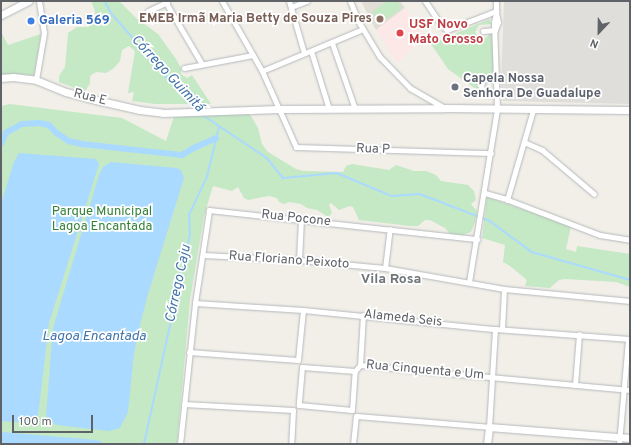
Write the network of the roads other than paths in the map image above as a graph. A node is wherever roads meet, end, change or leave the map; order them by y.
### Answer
1 (29, 1) edge
2 (38, 1) edge
3 (222, 1) edge
4 (289, 1) edge
5 (307, 1) edge
6 (350, 1) edge
7 (425, 1) edge
8 (496, 1) edge
9 (167, 2) edge
10 (291, 7) junction
11 (148, 11) dead end
12 (496, 12) junction
13 (1, 14) edge
14 (363, 29) junction
15 (495, 30) junction
16 (482, 31) dead end
17 (332, 43) junction
18 (311, 51) junction
19 (304, 53) junction
20 (253, 55) junction
21 (202, 64) junction
22 (184, 68) dead end
23 (262, 71) junction
24 (1, 78) edge
25 (36, 80) junction
26 (497, 80) junction
27 (497, 94) junction
28 (445, 108) junction
29 (497, 108) junction
30 (279, 109) junction
31 (329, 109) junction
32 (356, 109) junction
33 (532, 110) junction
34 (630, 110) edge
35 (524, 142) junction
36 (491, 153) junction
37 (485, 193) junction
38 (594, 194) dead end
39 (507, 200) junction
40 (300, 219) junction
41 (390, 229) junction
42 (477, 239) junction
43 (630, 240) edge
44 (204, 255) junction
45 (299, 260) junction
46 (385, 268) junction
47 (469, 282) junction
48 (504, 289) junction
49 (630, 301) edge
50 (195, 303) junction
51 (303, 310) junction
52 (363, 315) junction
53 (495, 329) junction
54 (502, 329) junction
55 (579, 334) junction
56 (629, 339) edge
57 (189, 352) junction
58 (360, 365) junction
59 (354, 371) junction
60 (492, 377) junction
61 (575, 385) junction
62 (624, 389) junction
63 (630, 390) edge
64 (184, 404) junction
65 (489, 427) junction
66 (630, 438) edge
67 (619, 441) edge
68 (180, 444) edge
69 (291, 444) edge
70 (353, 444) edge
71 (487, 444) edge

1 - 13 street
2 - 25 street
3 - 20 street
4 - 10 street
5 - 10 street
6 - 14 street
7 - 12 street
8 - 12 street
9 - 11 street
9 - 21 street
10 - 19 street
12 - 15 street
14 - 17 street
14 - 28 street
15 - 16 street
15 - 26 street
17 - 18 street
17 - 32 street
18 - 19 street
18 - 31 street
19 - 23 street
20 - 21 street
20 - 23 street
21 - 22 street
23 - 30 street
24 - 25 street, Rua E
25 - 30 street, Rua E
26 - 27 street
26 - 27 street
27 - 29 street
28 - 29 street, Rua E
28 - 32 street, Rua E
29 - 33 street, Rua E
29 - 36 street
30 - 31 street, Rua E
30 - 36 street, Rua P
31 - 32 street, Rua E
33 - 34 street, Rua E
33 - 35 street
35 - 38 street
35 - 39 street
36 - 37 street
37 - 39 street
37 - 42 street
39 - 43 street
40 - 41 street, Rua Pocone
40 - 44 street, Rua Pocone
40 - 45 street
41 - 42 street, Rua Pocone
41 - 46 street
42 - 47 street
44 - 45 street, Rua Floriano Peixoto
44 - 50 street, Rua Pocone
45 - 46 street, Rua Floriano Peixoto
46 - 47 street, Rua Floriano Peixoto
47 - 48 street, Rua Floriano Peixoto
48 - 49 street, Rua Floriano Peixoto
48 - 54 street
50 - 51 street, Alameda Seis
50 - 57 street, Rua Pocone
51 - 52 street, Alameda Seis
51 - 57 street
52 - 53 street, Alameda Seis
52 - 58 street, Rua Cinquenta e Um
53 - 54 street, Alameda Seis
53 - 60 street
54 - 55 street
55 - 56 street
55 - 61 street
56 - 62 street
57 - 64 street, Rua Pocone
58 - 59 street
58 - 60 street, Rua Cinquenta e Um
59 - 59 street
60 - 61 street, Rua Cinquenta e Um
60 - 65 street
61 - 62 street, Rua Cinquenta e Um
62 - 63 street, Rua Cinquenta e Um
62 - 67 street
64 - 68 street, Rua Pocone
64 - 69 street
65 - 67 street
65 - 70 street
65 - 71 street
66 - 67 street

